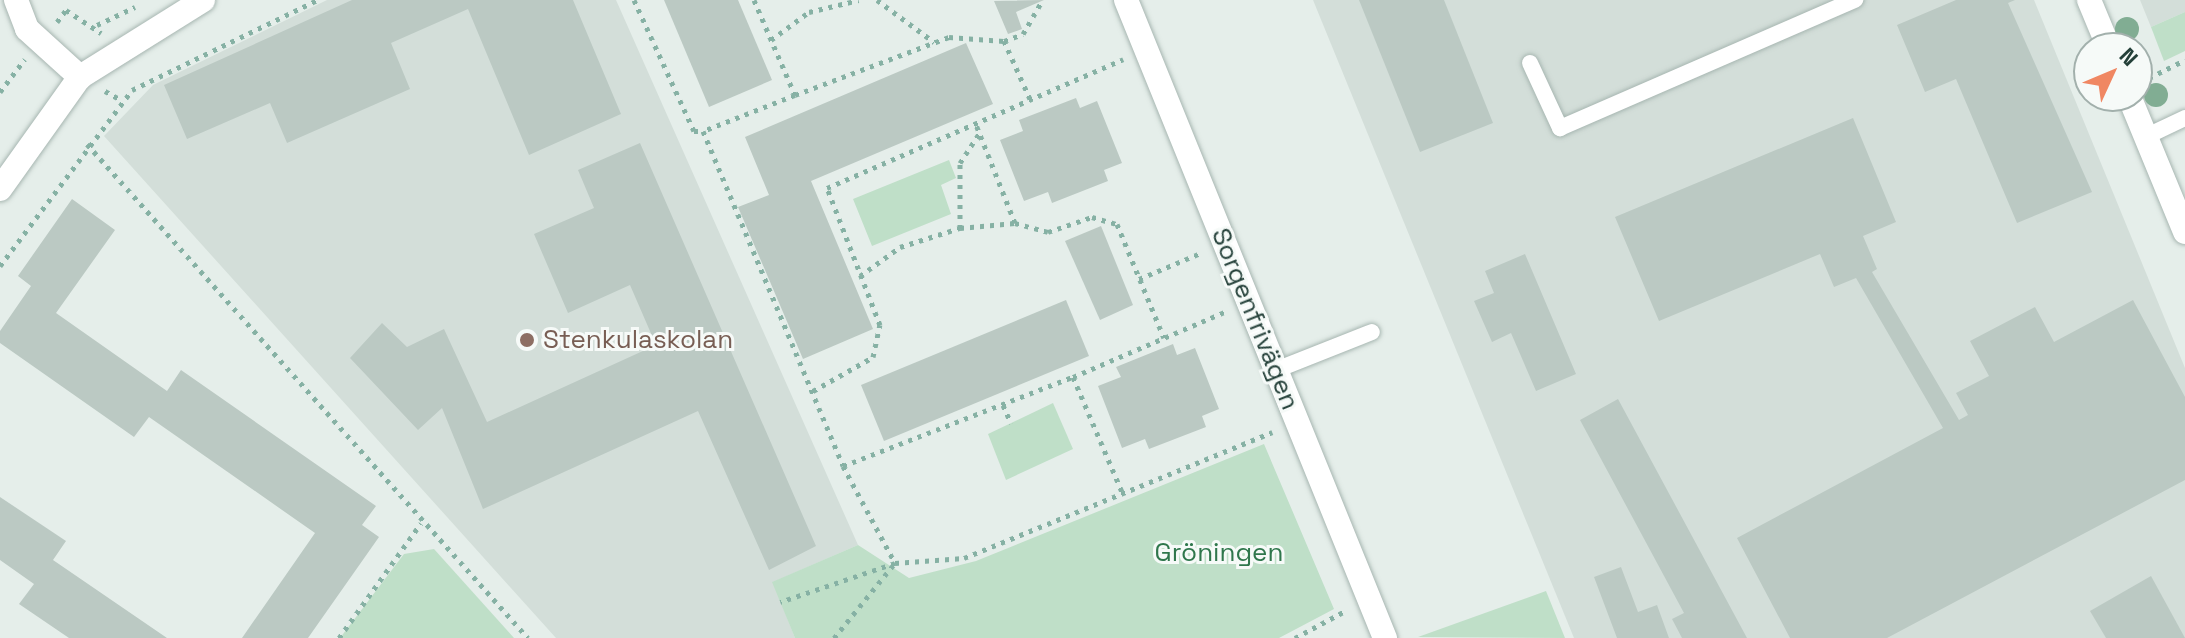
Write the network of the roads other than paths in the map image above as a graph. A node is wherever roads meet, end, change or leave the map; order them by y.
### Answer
1 (16, 0) edge
2 (203, 0) edge
3 (1126, 0) edge
4 (1855, 0) edge
5 (2089, 0) edge
6 (2102, 32) edge
7 (1530, 63) dead end
8 (80, 77) junction
9 (2135, 112) edge
10 (2185, 118) edge
11 (2145, 137) junction
12 (0, 189) edge
13 (2185, 232) edge
14 (1372, 332) dead end
15 (1276, 370) junction
16 (1385, 638) edge

1 - 8 street
2 - 8 street
3 - 15 street, Sorgenfrivägen
4 - 7 lane
5 - 6 street
8 - 12 street
9 - 11 street
10 - 11 lane
11 - 13 street
14 - 15 lane
15 - 16 street, Sorgenfrivägen

